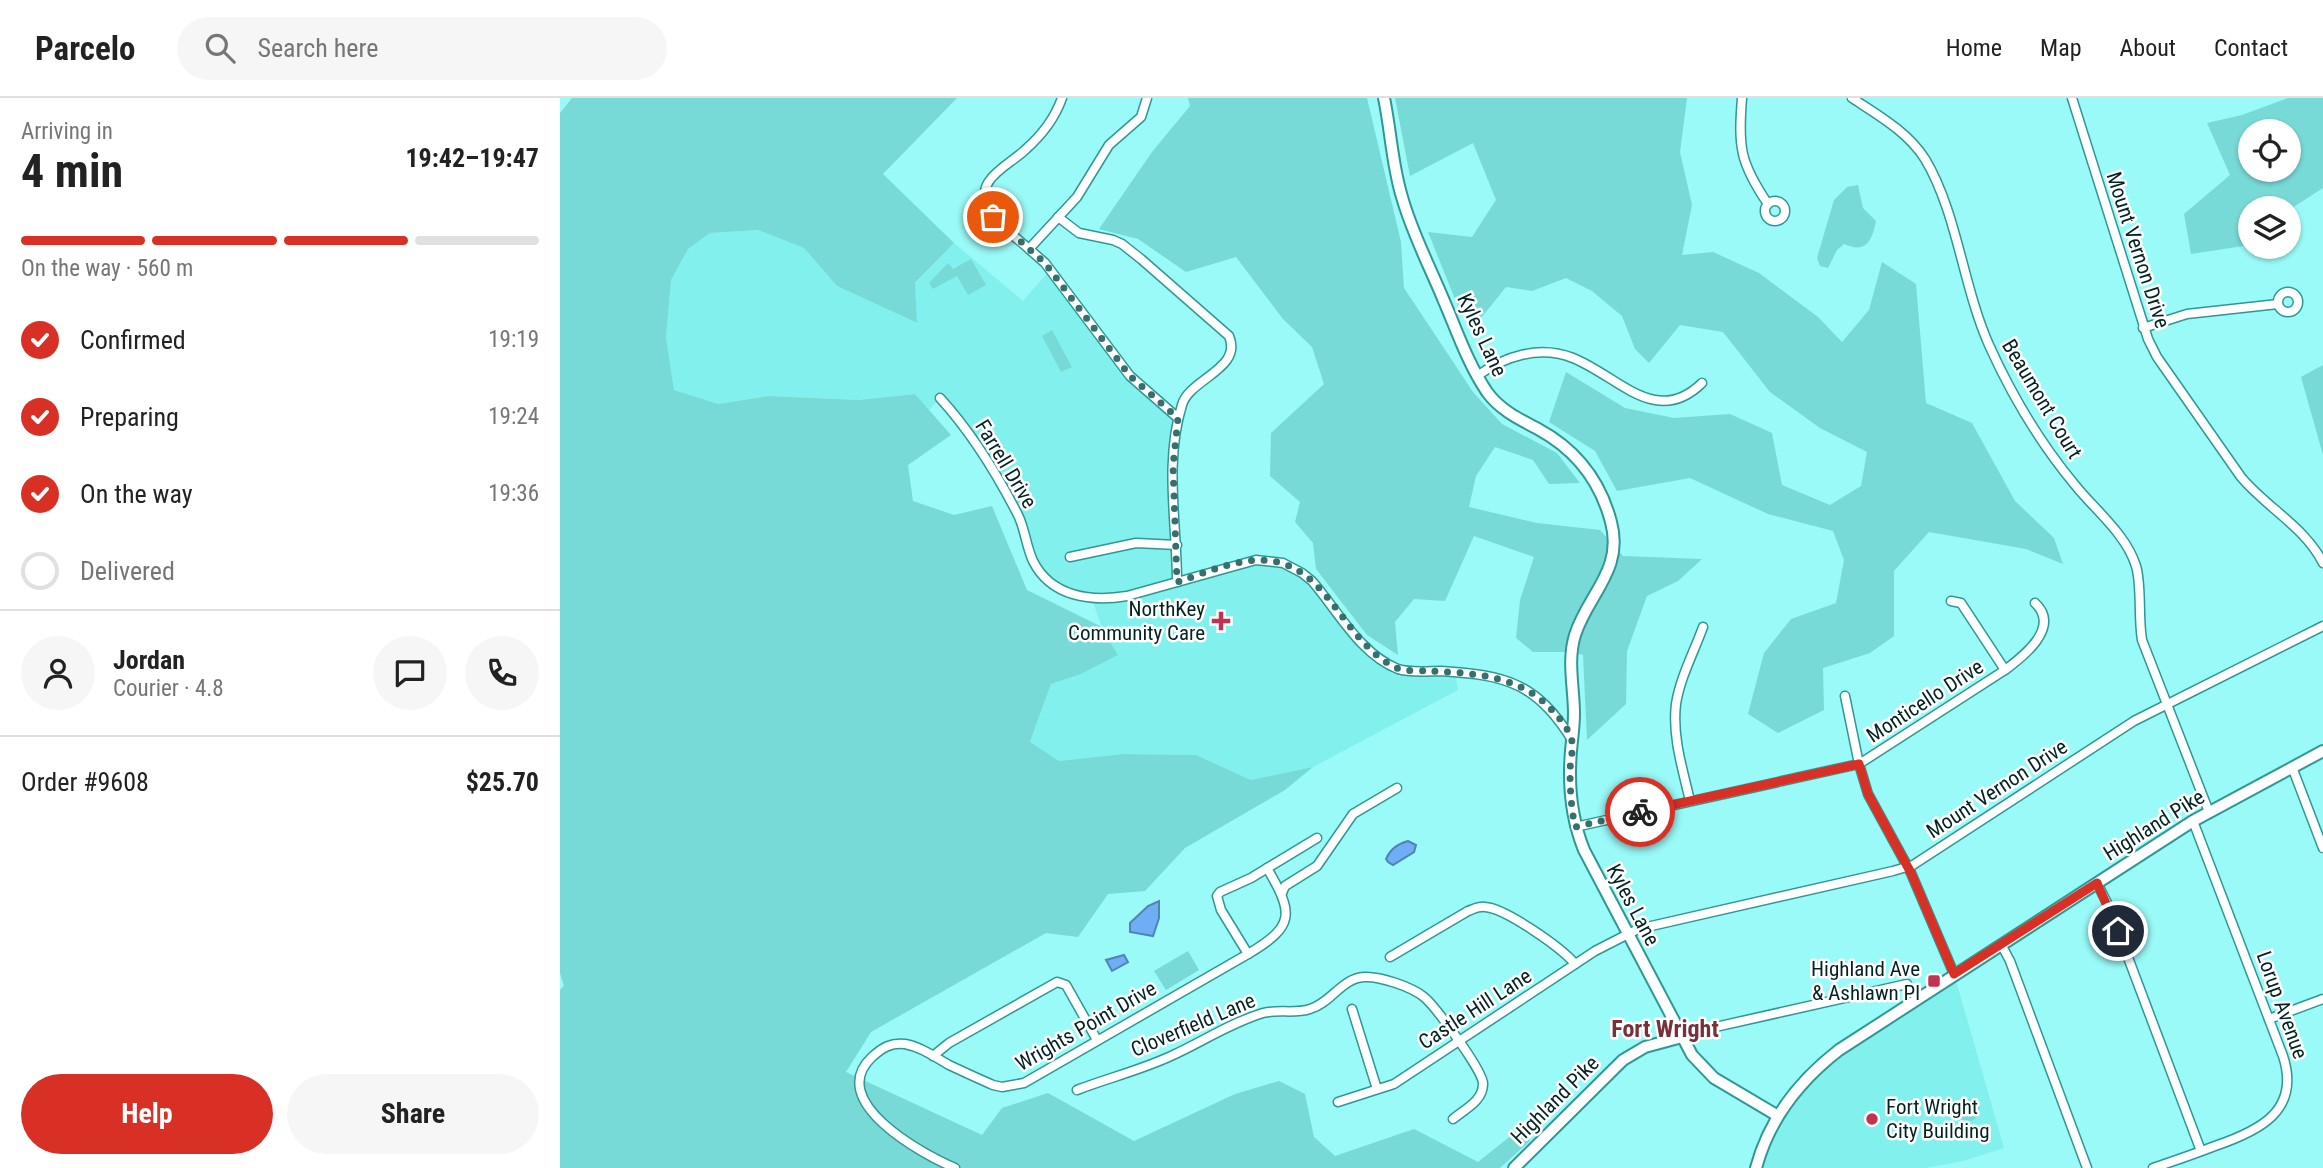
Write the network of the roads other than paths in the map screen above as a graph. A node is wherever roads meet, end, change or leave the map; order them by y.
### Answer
1 (1062, 98) edge
2 (1147, 98) edge
3 (1384, 98) edge
4 (1742, 98) edge
5 (1852, 98) edge
6 (2072, 98) edge
7 (1768, 204) dead end
8 (1058, 217) junction
9 (1029, 249) junction
10 (2278, 304) dead end
11 (2143, 328) junction
12 (1477, 376) junction
13 (1702, 383) dead end
14 (940, 398) dead end
15 (1178, 418) junction
16 (1177, 545) junction
17 (1070, 557) dead end
18 (2323, 563) edge
19 (1177, 582) junction
20 (1951, 601) dead end
21 (2035, 603) dead end
22 (2323, 626) edge
23 (1703, 627) dead end
24 (2005, 670) junction
25 (1845, 696) dead end
26 (2166, 704) junction
27 (1572, 740) junction
28 (2323, 751) edge
29 (1859, 764) junction
30 (2292, 767) junction
31 (1397, 788) dead end
32 (1690, 801) junction
33 (2209, 812) junction
34 (2193, 821) junction
35 (1575, 827) junction
36 (1317, 838) dead end
37 (2323, 848) edge
38 (1907, 867) junction
39 (1267, 868) junction
40 (2097, 883) junction
41 (1282, 893) junction
42 (1626, 933) junction
43 (2001, 944) junction
44 (1248, 954) junction
45 (1390, 957) dead end
46 (1576, 964) junction
47 (1954, 974) junction
48 (1907, 984) dead end
49 (2323, 999) edge
50 (1352, 1009) dead end
51 (2269, 1019) junction
52 (1682, 1037) junction
53 (1097, 1041) junction
54 (1458, 1041) junction
55 (933, 1056) junction
56 (1377, 1089) junction
57 (1077, 1090) dead end
58 (1338, 1102) dead end
59 (1778, 1116) junction
60 (1453, 1118) dead end
61 (2201, 1152) junction
62 (955, 1168) edge
63 (1514, 1168) edge
64 (1756, 1168) edge
65 (2087, 1168) edge
66 (2153, 1168) edge

1 - 9 street
2 - 8 street
3 - 12 main road, Kyles Lane
4 - 7 street
5 - 26 street, Beaumont Court
6 - 11 street, Mount Vernon Drive
8 - 9 street
8 - 15 street
9 - 15 street
10 - 11 street
11 - 18 street, Mount Vernon Drive
12 - 13 street
12 - 27 main road, Kyles Lane
14 - 19 street, Farrell Drive
15 - 16 street
16 - 17 street
16 - 19 street
19 - 27 street, Farrell Drive
20 - 24 street
21 - 24 street, Monticello Drive
22 - 26 street, Mount Vernon Drive
23 - 32 street
24 - 29 street, Monticello Drive
25 - 29 street
26 - 33 street, Beaumont Court
26 - 38 street, Mount Vernon Drive
27 - 35 main road, Kyles Lane
28 - 30 main road, Highland Pike
29 - 32 street, Monticello Drive
29 - 38 street
30 - 33 main road, Highland Pike
30 - 37 street
31 - 41 street
32 - 35 street, Monticello Drive
33 - 34 main road, Highland Pike
34 - 40 main road, Highland Pike
34 - 51 street, Lorup Avenue
35 - 42 main road, Kyles Lane
36 - 39 street
38 - 42 street, Mount Vernon Drive
38 - 47 street
39 - 41 street
39 - 44 street
40 - 43 main road, Highland Pike
40 - 61 street
41 - 44 street, Wrights Point Drive
42 - 46 street, Castle Hill Lane
42 - 52 main road, Kyles Lane
43 - 47 main road, Highland Pike
43 - 65 street
44 - 53 street, Wrights Point Drive
45 - 46 street
46 - 54 street, Castle Hill Lane
47 - 59 main road, Highland Pike
48 - 52 street, Highland Pike
49 - 51 street
50 - 56 street
51 - 61 street, Lorup Avenue
52 - 59 main road, Kyles Lane
52 - 63 main road, Highland Pike
53 - 55 street, Wrights Point Drive
53 - 55 street
54 - 56 street, Castle Hill Lane
54 - 57 street, Cloverfield Lane
54 - 60 street, Cloverfield Lane
55 - 62 street, Wrights Point Drive
56 - 58 street, Castle Hill Lane
59 - 64 main road
61 - 66 street, Lorup Avenue

